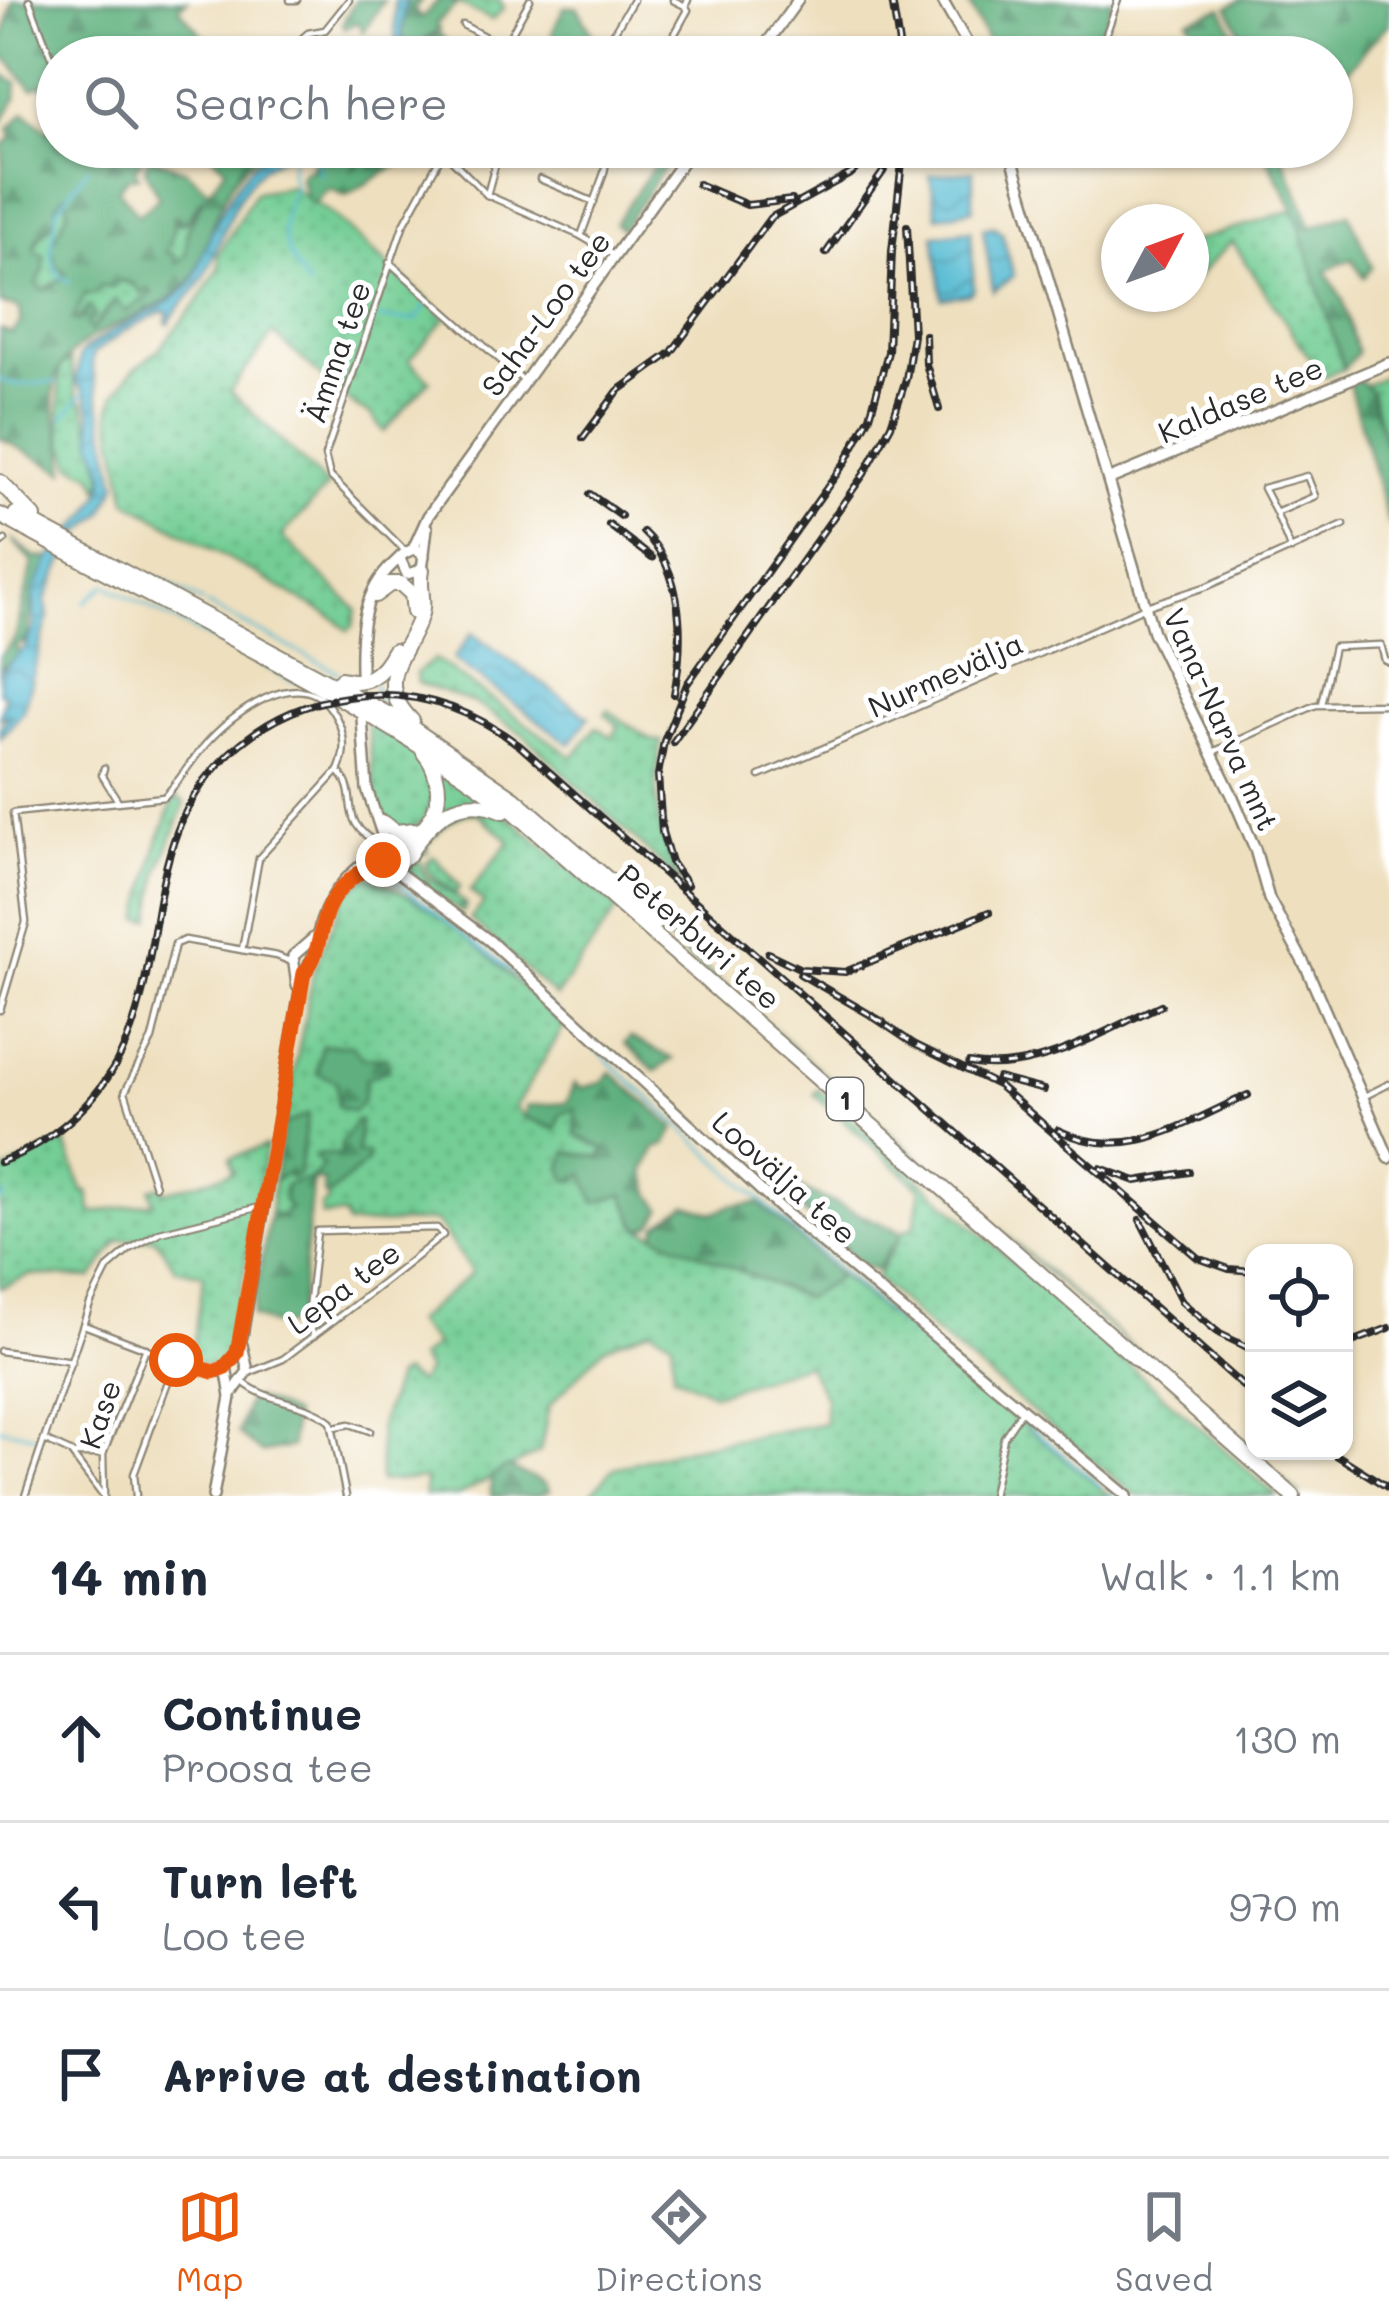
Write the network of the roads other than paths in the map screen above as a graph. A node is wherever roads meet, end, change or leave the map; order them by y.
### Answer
1 (28, 0) edge
2 (349, 0) edge
3 (530, 0) edge
4 (633, 0) edge
5 (674, 0) edge
6 (798, 0) edge
7 (942, 0) edge
8 (1118, 0) edge
9 (686, 3) edge
10 (463, 25) dead end
11 (42, 36) edge
12 (305, 36) edge
13 (483, 36) edge
14 (509, 36) edge
15 (612, 36) edge
16 (674, 36) edge
17 (772, 36) edge
18 (963, 36) edge
19 (1105, 36) edge
20 (435, 168) edge
21 (463, 168) edge
22 (495, 168) edge
23 (603, 168) edge
24 (678, 168) edge
25 (1015, 168) edge
26 (540, 179) dead end
27 (488, 195) junction
28 (594, 202) junction
29 (581, 236) junction
30 (615, 256) junction
31 (389, 262) junction
32 (1389, 363) edge
33 (525, 382) junction
34 (1103, 455) junction
35 (1129, 472) junction
36 (1110, 479) junction
37 (0, 482) edge
38 (0, 506) edge
39 (1276, 513) junction
40 (0, 519) edge
41 (1344, 525) dead end
42 (54, 539) junction
43 (1292, 550) junction
44 (78, 551) junction
45 (411, 561) junction
46 (375, 595) junction
47 (1146, 607) junction
48 (414, 612) junction
49 (365, 613) junction
50 (286, 656) junction
51 (1389, 662) edge
52 (361, 671) dead end
53 (1321, 704) junction
54 (1389, 704) edge
55 (362, 718) dead end
56 (382, 721) junction
57 (1212, 752) junction
58 (457, 758) junction
59 (104, 768) dead end
60 (338, 771) junction
61 (760, 776) dead end
62 (118, 801) junction
63 (373, 808) junction
64 (383, 823) junction
65 (419, 828) junction
66 (392, 852) junction
67 (564, 852) junction
68 (242, 950) junction
69 (300, 961) junction
70 (0, 1010) edge
71 (1389, 1084) edge
72 (1363, 1097) junction
73 (1389, 1158) edge
74 (155, 1186) dead end
75 (264, 1206) junction
76 (84, 1324) junction
77 (314, 1336) junction
78 (146, 1348) junction
79 (0, 1351) edge
80 (176, 1360) junction
81 (72, 1361) junction
82 (238, 1371) junction
83 (260, 1393) junction
84 (232, 1394) junction
85 (1022, 1410) junction
86 (335, 1427) junction
87 (370, 1431) dead end
88 (44, 1440) junction
89 (1245, 1443) edge
90 (72, 1454) junction
91 (103, 1454) junction
92 (1264, 1460) edge
93 (25, 1496) edge
94 (104, 1496) edge
95 (136, 1496) edge
96 (213, 1496) edge
97 (346, 1496) edge
98 (992, 1496) edge
99 (1127, 1496) edge
100 (1293, 1496) edge
101 (1305, 1496) edge

1 - 11 street
2 - 12 street
3 - 14 street
4 - 15 street
5 - 9 street
6 - 17 street
7 - 18 street
8 - 19 street
9 - 16 street
10 - 13 street
20 - 31 street, Ämma tee
21 - 27 street
22 - 27 street
23 - 28 street
24 - 30 street, Saha-Loo tee
25 - 34 street, Vana-Narva mnt
26 - 28 street
27 - 29 street
28 - 29 street
29 - 30 street
30 - 33 street, Saha-Loo tee
31 - 33 street
31 - 45 street, Ämma tee
32 - 35 street, Kaldase tee
33 - 45 street, Saha-Loo tee
34 - 35 street
34 - 36 street, Vana-Narva mnt
35 - 36 street, Kaldase tee
36 - 47 street, Vana-Narva mnt
37 - 42 highway
38 - 42 highway, Peterburi tee / 1
39 - 39 street
39 - 43 street
40 - 42 highway, Peterburi tee / 1
41 - 43 street, Nurmevälja
42 - 44 highway, Peterburi tee / 1
43 - 47 street, Nurmevälja
44 - 50 highway, Peterburi tee / 1
44 - 56 highway, Peterburi tee / 1
45 - 46 street
45 - 48 highway
45 - 49 street, Saha-Loo tee
45 - 58 highway
46 - 48 highway
46 - 49 street
47 - 57 street, Vana-Narva mnt
47 - 61 street, Nurmevälja
48 - 50 highway
49 - 52 street
50 - 58 highway, Peterburi tee / 1
51 - 53 street
53 - 54 street
53 - 57 street
55 - 63 street
56 - 65 highway
56 - 67 highway, Peterburi tee / 1
57 - 72 street, Vana-Narva mnt
58 - 89 highway, Peterburi tee / 1
59 - 62 street
60 - 62 street
60 - 66 street
60 - 68 street
62 - 70 street
63 - 64 street, Loovälja tee
63 - 66 street
64 - 65 highway
64 - 66 street, Loovälja tee
65 - 66 highway
66 - 67 highway
66 - 69 street
66 - 85 street, Loovälja tee
67 - 100 highway, Peterburi tee / 1
68 - 69 street
68 - 74 street
69 - 75 street
71 - 72 street
72 - 73 street, Vana-Narva mnt
75 - 76 street
75 - 82 street
76 - 78 street
76 - 81 street
77 - 77 street, Lepa tee
77 - 82 street, Lepa tee
78 - 80 street
78 - 91 street, Kase
79 - 81 street
80 - 82 street, Lepa tee
80 - 95 street
81 - 88 street
82 - 83 street
82 - 84 street
83 - 84 street
83 - 86 street
84 - 96 street
85 - 98 street
85 - 99 street, Loovälja tee
86 - 87 street
86 - 97 street
88 - 90 street, Kase
88 - 93 street
90 - 91 street
90 - 94 street, Kase
91 - 94 street, Kase
92 - 101 highway, Peterburi tee / 1

